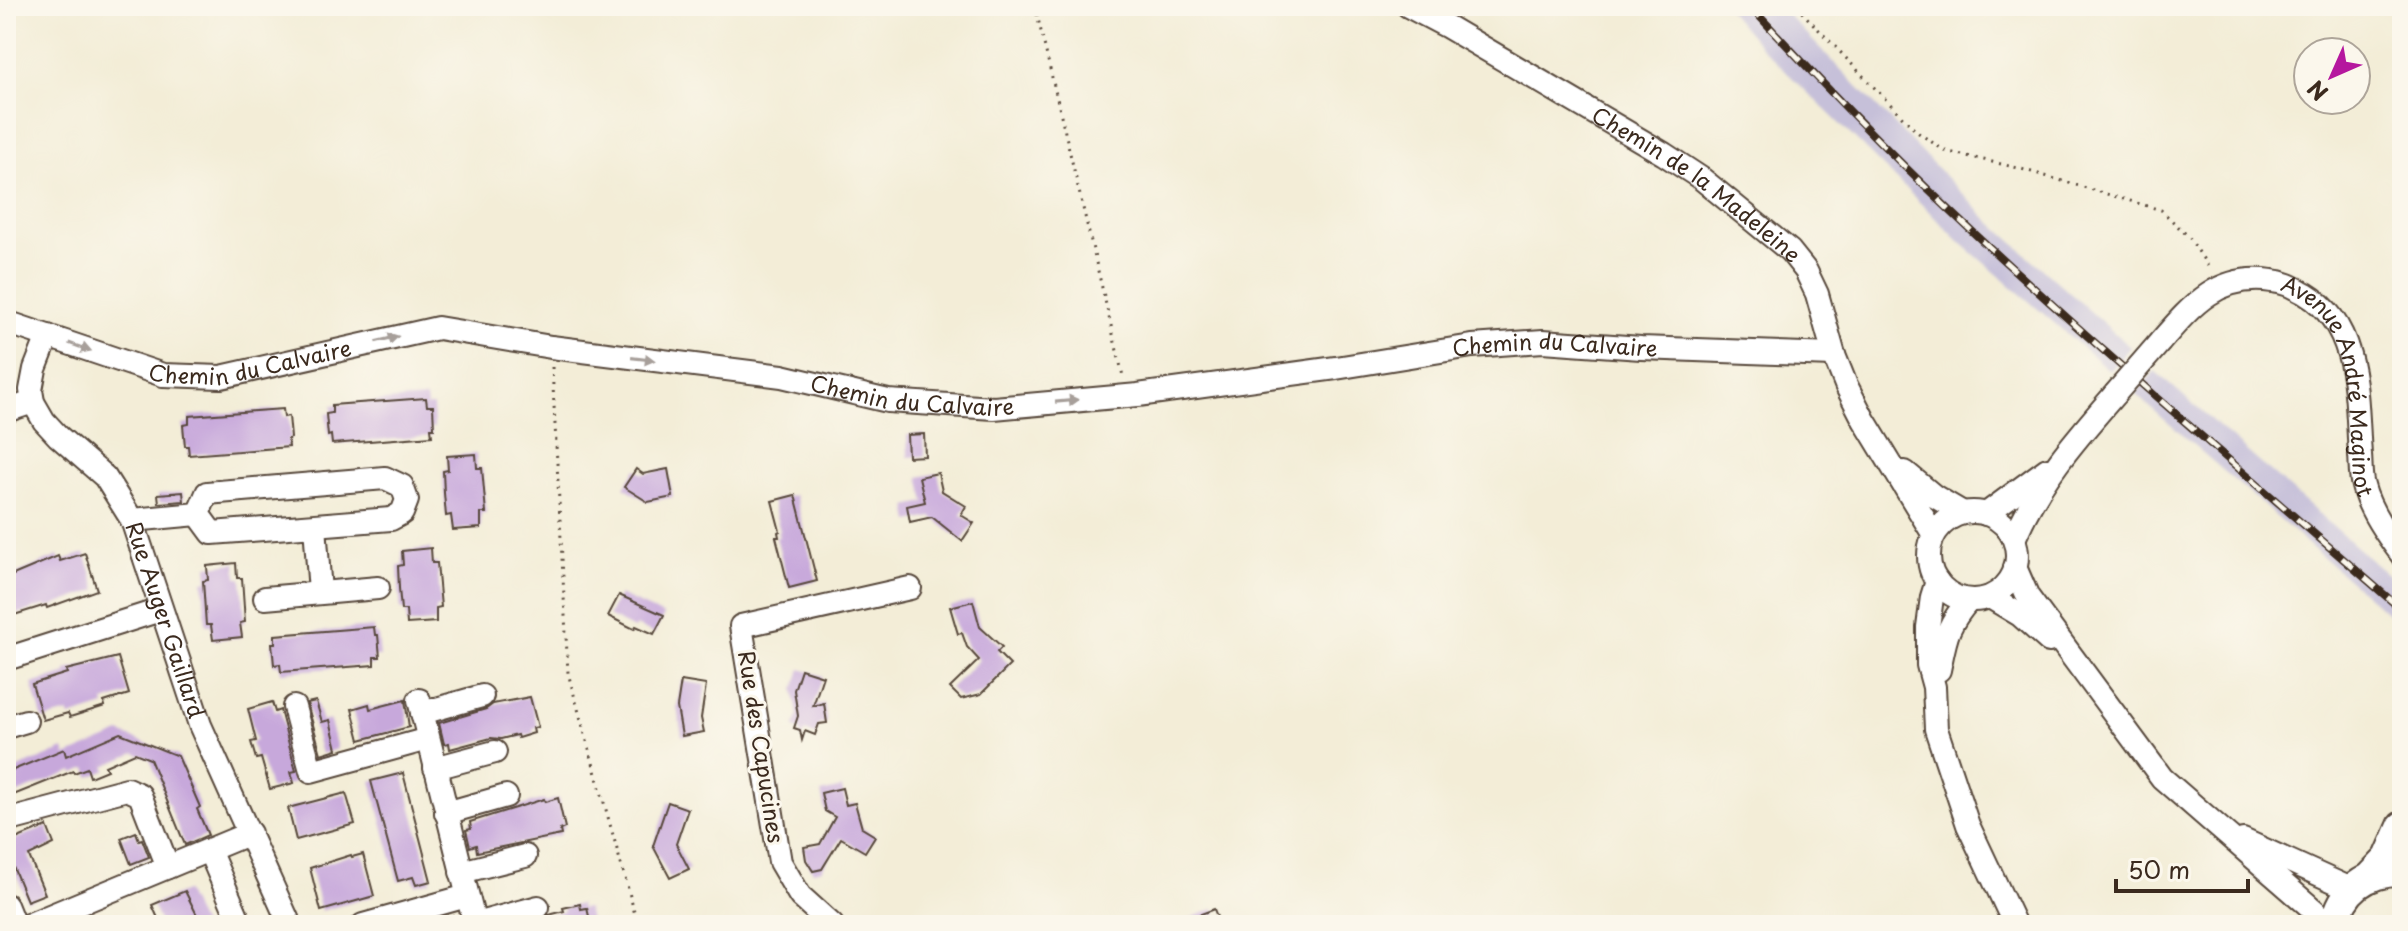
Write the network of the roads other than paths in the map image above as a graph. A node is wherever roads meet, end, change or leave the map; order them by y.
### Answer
1 (1408, 6) edge
2 (6, 322) edge
3 (48, 336) junction
4 (1834, 355) junction
5 (33, 402) junction
6 (6, 411) edge
7 (1885, 451) junction
8 (2055, 464) junction
9 (1963, 513) junction
10 (198, 514) junction
11 (1986, 514) junction
12 (132, 520) junction
13 (315, 526) junction
14 (1934, 535) junction
15 (2014, 539) junction
16 (2402, 555) edge
17 (2015, 567) junction
18 (1937, 581) junction
19 (378, 588) dead end
20 (910, 588) dead end
21 (320, 592) junction
22 (265, 598) dead end
23 (1980, 598) junction
24 (160, 610) junction
25 (2065, 651) junction
26 (6, 659) edge
27 (1934, 687) junction
28 (482, 696) dead end
29 (294, 707) dead end
30 (428, 739) junction
31 (495, 752) dead end
32 (435, 768) junction
33 (506, 796) dead end
34 (446, 813) junction
35 (6, 821) edge
36 (2402, 826) edge
37 (2219, 830) junction
38 (250, 833) junction
39 (209, 850) junction
40 (525, 856) dead end
41 (168, 867) junction
42 (461, 872) junction
43 (2402, 872) edge
44 (2361, 882) junction
45 (467, 896) junction
46 (6, 905) edge
47 (538, 907) dead end
48 (475, 924) edge
49 (14, 925) edge
50 (28, 925) edge
51 (241, 925) edge
52 (290, 925) edge
53 (363, 925) edge
54 (832, 925) edge
55 (2015, 925) edge
56 (2333, 925) edge

1 - 4 street, Chemin de la Madeleine
2 - 3 street, Chemin du Calvaire
3 -> 4 street, Chemin du Calvaire
3 - 5 street
4 - 7 street, Chemin de la Madeleine
5 - 6 street
5 - 12 street, Rue Auger Gaillard
7 - 9 street
7 - 14 street
8 - 11 street
8 - 15 street
8 - 16 street, Avenue André Maginot, bridge
9 - 11 street
9 - 14 street
10 - 12 street
10 - 13 street
10 - 13 street
11 - 15 street
12 - 24 street, Rue Auger Gaillard
13 - 21 street
14 - 18 street
15 - 17 street
17 - 23 street
17 - 25 street
18 - 23 street
18 - 27 street
19 - 21 street
20 - 54 street, Rue des Capucines
21 - 22 street
23 - 25 street
23 - 27 street
24 - 26 street
24 - 38 street, Rue Auger Gaillard
25 - 37 street
27 - 55 street
28 - 30 street
29 - 30 street
30 - 32 street
31 - 32 street
32 - 34 street
33 - 34 street
34 - 42 street
35 - 41 street
36 - 44 main road
37 - 44 street
37 - 56 street
38 - 39 street
38 - 52 street, Rue Auger Gaillard
39 - 41 street
39 - 51 street
40 - 42 street
41 - 50 street
42 - 45 street
43 - 44 main road
44 - 56 main road
45 - 48 street
45 - 53 street
46 - 49 street
47 - 48 street

